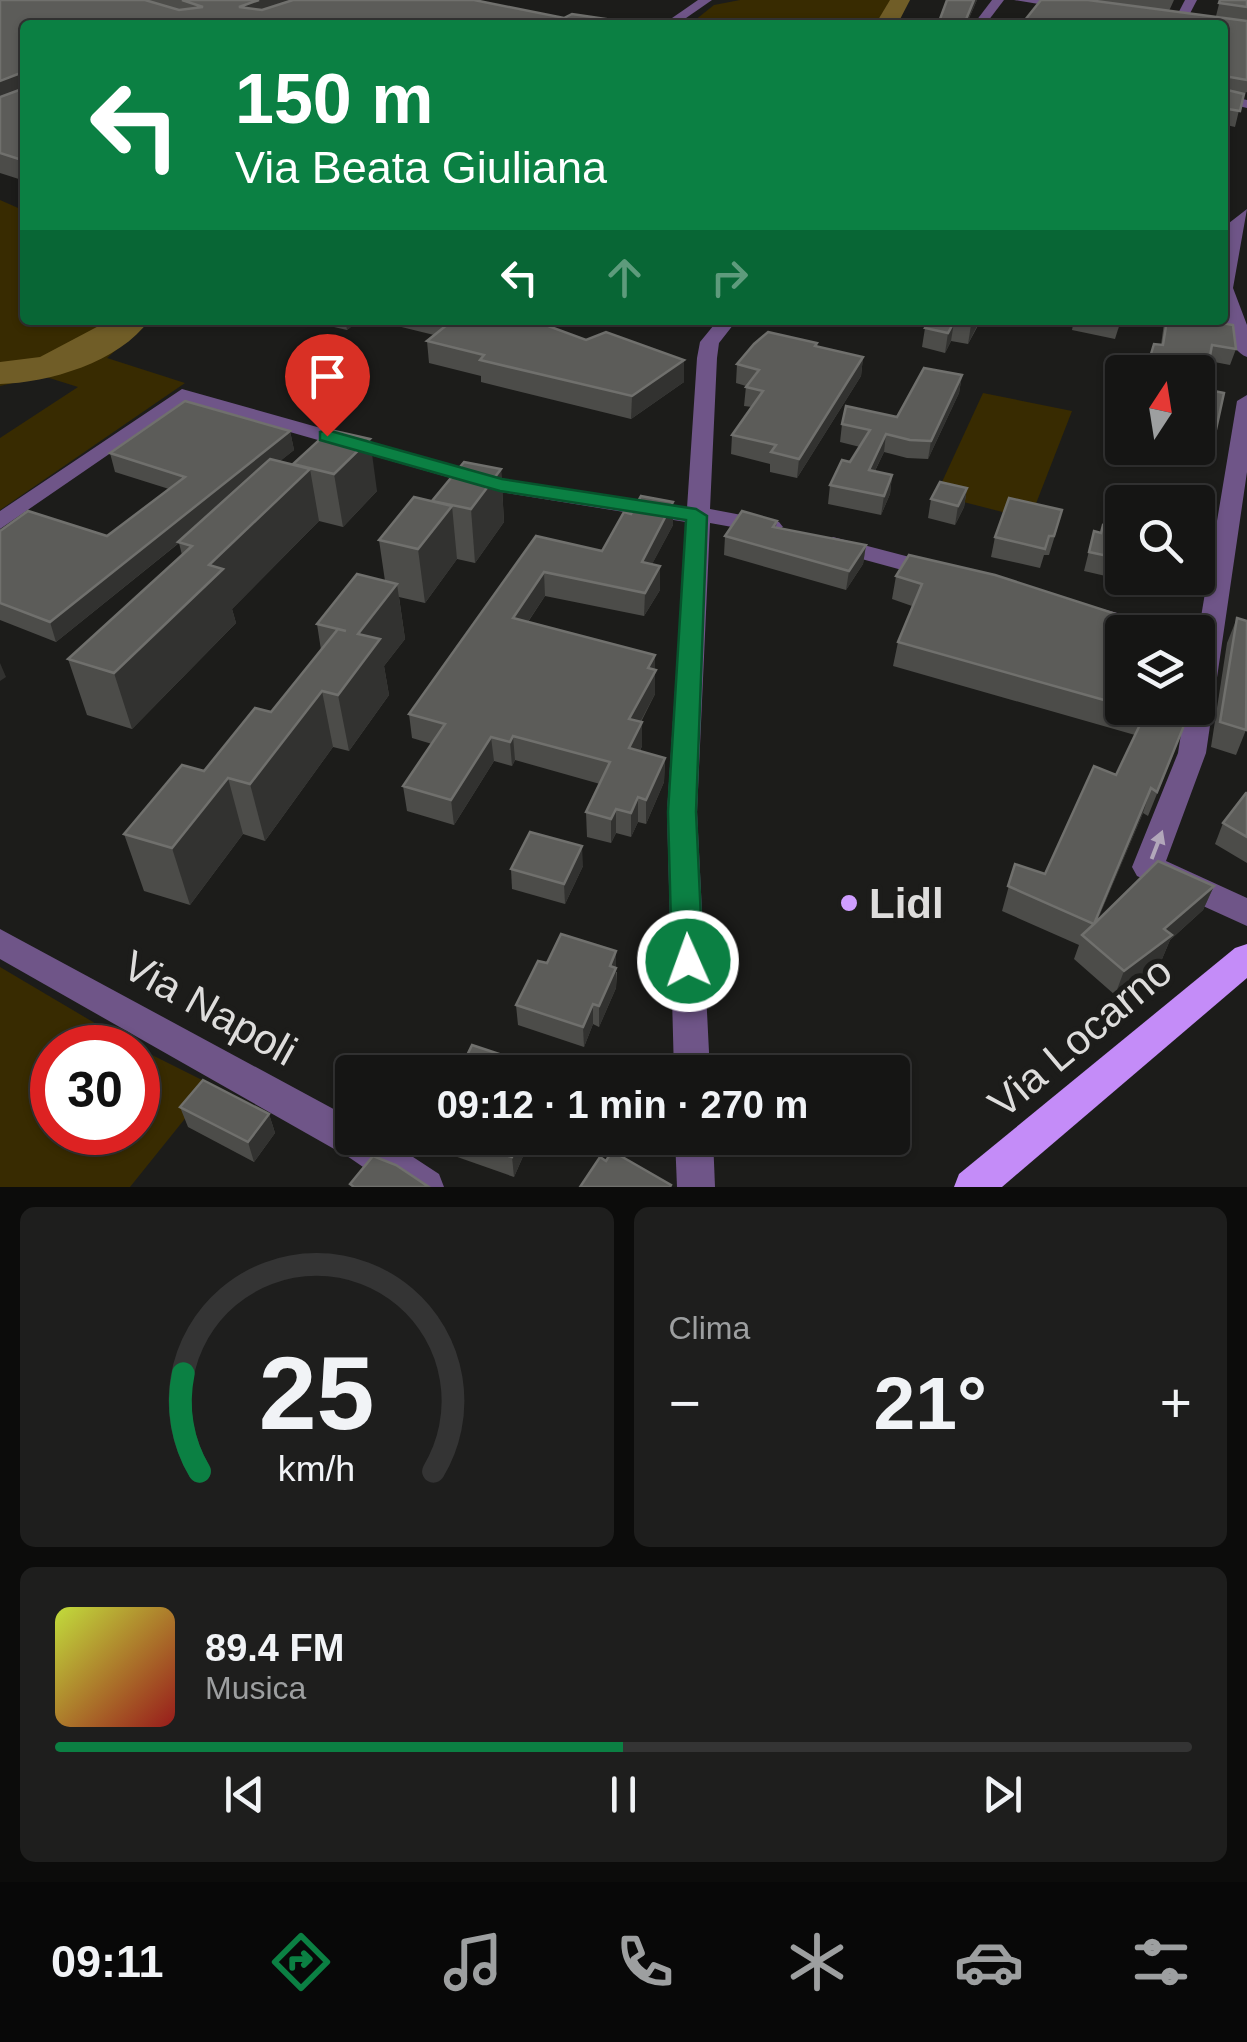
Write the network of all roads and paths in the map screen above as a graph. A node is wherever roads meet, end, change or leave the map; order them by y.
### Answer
1 (701, 0) edge
2 (998, 0) edge
3 (1020, 0) edge
4 (720, 2) edge
5 (1088, 8) edge
6 (1162, 17) edge
7 (675, 20) edge
8 (983, 20) edge
9 (1172, 20) edge
10 (1247, 214) edge
11 (1228, 265) edge
12 (1228, 301) edge
13 (724, 325) edge
14 (1247, 352) edge
15 (1247, 401) edge
16 (1246, 422) edge
17 (696, 516) junction
18 (0, 522) edge
19 (952, 576) edge
20 (1222, 578) junction
21 (1247, 584) edge
22 (1063, 606) edge
23 (1212, 615) edge
24 (1105, 618) edge
25 (1195, 725) edge
26 (1247, 913) edge
27 (0, 943) edge
28 (1244, 964) edge
29 (691, 1055) edge
30 (695, 1155) edge
31 (425, 1187) edge
32 (696, 1187) edge
33 (973, 1187) edge

1 - 4 street
1 - 7 street
2 - 8 street
3 - 5 street
6 - 9 street
10 - 11 street
12 - 14 street
13 - 17 street
15 - 16 street
16 - 20 street
17 - 18 street
17 - 19 street
17 - 29 street
20 - 21 street
20 - 23 street
22 - 24 street
26 -> 25 street
27 - 31 street, Via Napoli
28 - 33 main road, Via Locarno
30 - 32 street

